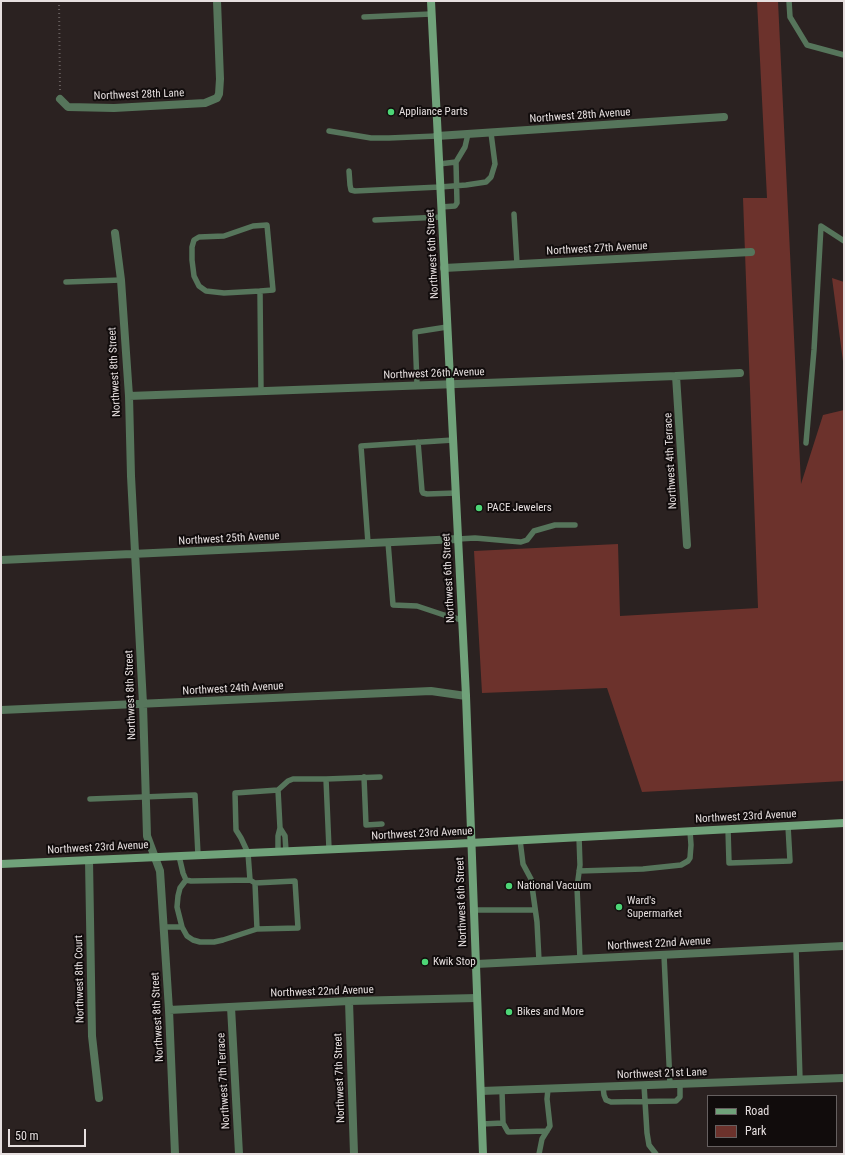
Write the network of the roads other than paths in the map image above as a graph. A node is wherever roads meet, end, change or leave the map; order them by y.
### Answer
1 (217, 1) edge
2 (431, 1) edge
3 (789, 1) edge
4 (431, 14) junction
5 (364, 17) dead end
6 (844, 55) edge
7 (60, 99) road end
8 (724, 117) dead end
9 (329, 131) dead end
10 (491, 132) junction
11 (468, 134) junction
12 (438, 136) junction
13 (456, 162) junction
14 (439, 164) junction
15 (349, 171) dead end
16 (457, 186) junction
17 (440, 187) junction
18 (441, 207) junction
19 (514, 214) dead end
20 (442, 217) junction
21 (375, 220) dead end
22 (115, 233) dead end
23 (844, 241) edge
24 (751, 252) dead end
25 (516, 264) junction
26 (444, 268) junction
27 (121, 280) junction
28 (66, 282) dead end
29 (260, 291) junction
30 (447, 327) junction
31 (740, 372) dead end
32 (676, 376) junction
33 (450, 384) junction
34 (417, 385) junction
35 (261, 391) junction
36 (128, 396) junction
37 (453, 440) junction
38 (418, 442) junction
39 (806, 444) dead end
40 (456, 493) junction
41 (575, 525) dead end
42 (458, 539) junction
43 (388, 542) junction
44 (368, 543) junction
45 (687, 545) dead end
46 (135, 554) junction
47 (1, 560) edge
48 (462, 620) junction
49 (466, 696) junction
50 (143, 704) junction
51 (1, 710) edge
52 (364, 777) junction
53 (380, 777) dead end
54 (326, 779) junction
55 (278, 790) junction
56 (146, 796) junction
57 (90, 799) dead end
58 (844, 823) edge
59 (382, 824) dead end
60 (788, 826) junction
61 (728, 829) junction
62 (690, 831) junction
63 (579, 837) junction
64 (520, 840) junction
65 (471, 843) junction
66 (329, 849) junction
67 (282, 851) junction
68 (248, 853) junction
69 (198, 855) junction
70 (179, 856) junction
71 (155, 857) junction
72 (89, 860) junction
73 (1, 864) edge
74 (579, 871) junction
75 (186, 880) junction
76 (250, 880) junction
77 (255, 883) junction
78 (474, 910) junction
79 (535, 910) junction
80 (164, 927) junction
81 (182, 927) junction
82 (257, 929) junction
83 (844, 946) edge
84 (796, 948) junction
85 (664, 954) junction
86 (580, 959) junction
87 (539, 961) junction
88 (476, 964) junction
89 (477, 998) junction
90 (349, 1001) junction
91 (231, 1007) junction
92 (169, 1010) junction
93 (844, 1078) edge
94 (800, 1080) junction
95 (670, 1084) junction
96 (680, 1084) junction
97 (644, 1085) junction
98 (603, 1087) junction
99 (548, 1089) junction
100 (481, 1091) junction
101 (502, 1091) junction
102 (99, 1098) dead end
103 (645, 1102) junction
104 (503, 1123) junction
105 (482, 1124) junction
106 (547, 1131) junction
107 (175, 1154) edge
108 (239, 1154) edge
109 (354, 1154) edge
110 (483, 1154) edge
111 (539, 1154) edge
112 (656, 1154) edge

1 - 7 street, Northwest 28th Lane
2 - 4 main road, Northwest 6th Street
3 - 6 lane
4 - 5 lane
4 - 12 main road, Northwest 6th Street
8 - 10 street, Northwest 28th Avenue
9 - 12 lane
10 - 11 street, Northwest 28th Avenue
10 - 16 lane
11 - 12 street, Northwest 28th Avenue
11 - 13 lane
12 - 14 main road, Northwest 6th Street
13 - 14 lane
13 - 16 lane
14 - 17 main road, Northwest 6th Street
15 - 17 lane
16 - 17 lane
16 - 18 lane
17 - 18 main road, Northwest 6th Street
18 - 20 main road, Northwest 6th Street
19 - 25 lane
20 - 21 lane
20 - 26 main road, Northwest 6th Street
22 - 27 street, Northwest 8th Street
23 - 39 lane
24 - 25 street, Northwest 27th Avenue
25 - 26 street, Northwest 27th Avenue
26 - 30 main road, Northwest 6th Street
27 - 28 lane
27 - 36 street, Northwest 8th Street
29 - 29 lane
29 - 35 lane
30 - 33 main road, Northwest 6th Street
30 - 34 lane
31 - 32 street, Northwest 26th Avenue
32 - 33 street, Northwest 26th Avenue
32 - 45 street, Northwest 4th Terrace
33 - 34 street, Northwest 26th Avenue
33 - 37 main road, Northwest 6th Street
34 - 35 street, Northwest 26th Avenue
35 - 36 street, Northwest 26th Avenue
36 - 46 street, Northwest 8th Street
37 - 38 lane
37 - 40 main road, Northwest 6th Street
38 - 40 lane
38 - 44 lane
40 - 42 main road, Northwest 6th Street
41 - 42 lane
42 - 43 street, Northwest 25th Avenue
42 - 48 main road, Northwest 6th Street
43 - 44 street, Northwest 25th Avenue
43 - 48 lane
44 - 46 street, Northwest 25th Avenue
46 - 47 street, Northwest 25th Avenue
46 - 50 street, Northwest 8th Street
48 - 49 main road, Northwest 6th Street
49 - 50 street, Northwest 24th Avenue
49 - 65 main road, Northwest 6th Street
50 - 51 street, Northwest 24th Avenue
50 - 56 street, Northwest 8th Street
52 - 53 lane
52 - 54 lane
52 - 59 lane
54 - 55 lane
54 - 66 lane
55 - 67 lane
55 - 68 lane
56 - 57 lane
56 - 69 lane
56 - 71 street, Northwest 8th Street
58 - 60 main road, Northwest 23rd Avenue
60 - 61 main road, Northwest 23rd Avenue
60 - 61 lane
61 - 62 main road, Northwest 23rd Avenue
62 - 63 main road, Northwest 23rd Avenue
62 - 74 lane
63 - 64 main road, Northwest 23rd Avenue
63 - 74 lane
64 - 65 main road, Northwest 23rd Avenue
64 - 79 lane
65 - 66 main road, Northwest 23rd Avenue
65 - 78 main road, Northwest 6th Street
66 - 67 main road, Northwest 23rd Avenue
67 - 68 main road, Northwest 23rd Avenue
68 - 69 main road, Northwest 23rd Avenue
68 - 76 lane
69 - 70 main road, Northwest 23rd Avenue
70 - 71 main road, Northwest 23rd Avenue
70 - 75 lane
71 - 72 main road, Northwest 23rd Avenue
71 - 80 street, Northwest 8th Street
72 - 73 main road, Northwest 23rd Avenue
72 - 102 street, Northwest 8th Court
74 - 86 lane
75 - 76 lane
75 - 81 lane
76 - 77 lane
77 - 82 lane
77 - 82 lane
78 - 79 lane
78 - 88 main road, Northwest 6th Street
79 - 87 lane
80 - 81 lane
80 - 92 street, Northwest 8th Street
81 - 82 lane
83 - 84 street, Northwest 22nd Avenue
84 - 85 street, Northwest 22nd Avenue
84 - 94 lane
85 - 86 street, Northwest 22nd Avenue
85 - 95 lane
86 - 87 street, Northwest 22nd Avenue
87 - 88 street, Northwest 22nd Avenue
88 - 89 main road, Northwest 6th Street
89 - 90 street, Northwest 22nd Avenue
89 - 100 main road, Northwest 6th Street
90 - 91 street, Northwest 22nd Avenue
90 - 109 street, Northwest 7th Street
91 - 92 street, Northwest 22nd Avenue
91 - 108 street, Northwest 7th Terrace
92 - 107 street, Northwest 8th Street
93 - 94 street, Northwest 21st Lane
94 - 96 street, Northwest 21st Lane
95 - 96 street, Northwest 21st Lane
95 - 97 street, Northwest 21st Lane
96 - 103 lane
97 - 98 street, Northwest 21st Lane
97 - 103 lane
98 - 99 street, Northwest 21st Lane
98 - 103 lane
99 - 101 street, Northwest 21st Lane
99 - 106 lane
100 - 101 street, Northwest 21st Lane
100 - 105 main road, Northwest 6th Street
101 - 104 lane
103 - 112 lane
104 - 105 lane
104 - 106 lane
105 - 110 main road, Northwest 6th Street
106 - 111 lane

